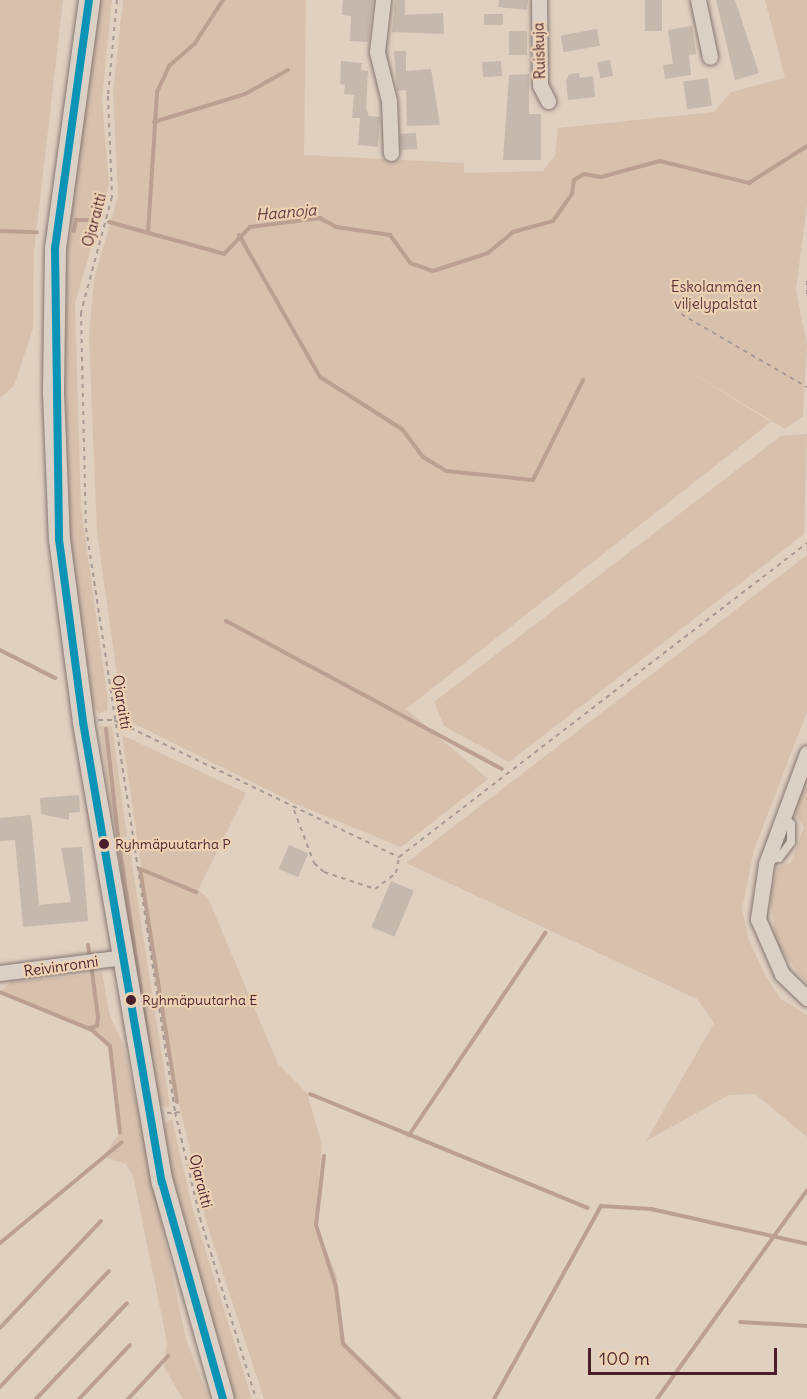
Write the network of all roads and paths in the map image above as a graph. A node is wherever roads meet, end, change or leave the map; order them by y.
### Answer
1 (89, 0) edge
2 (117, 0) edge
3 (383, 0) edge
4 (539, 0) edge
5 (698, 0) edge
6 (710, 57) dead end
7 (548, 101) dead end
8 (391, 153) dead end
9 (807, 281) edge
10 (807, 296) edge
11 (681, 314) dead end
12 (807, 387) edge
13 (807, 543) edge
14 (114, 720) junction
15 (83, 722) junction
16 (807, 753) edge
17 (294, 810) junction
18 (132, 840) junction
19 (117, 842) dead end
20 (399, 857) junction
21 (123, 957) junction
22 (0, 973) edge
23 (807, 998) edge
24 (223, 1399) edge
25 (256, 1399) edge

1 - 15 main road
2 - 14 path, Ojaraitti
3 - 8 street
4 - 7 street, Ruiskuja
5 - 6 street
9 - 10 path
11 - 12 path
13 - 20 path
14 - 15 path
14 - 17 path
14 - 18 path, Ojaraitti
15 - 21 main road
16 - 23 street
17 - 20 path
17 - 20 path
18 - 19 path
18 - 25 path, Ojaraitti
21 - 22 street, Reivinronni
21 - 24 main road

